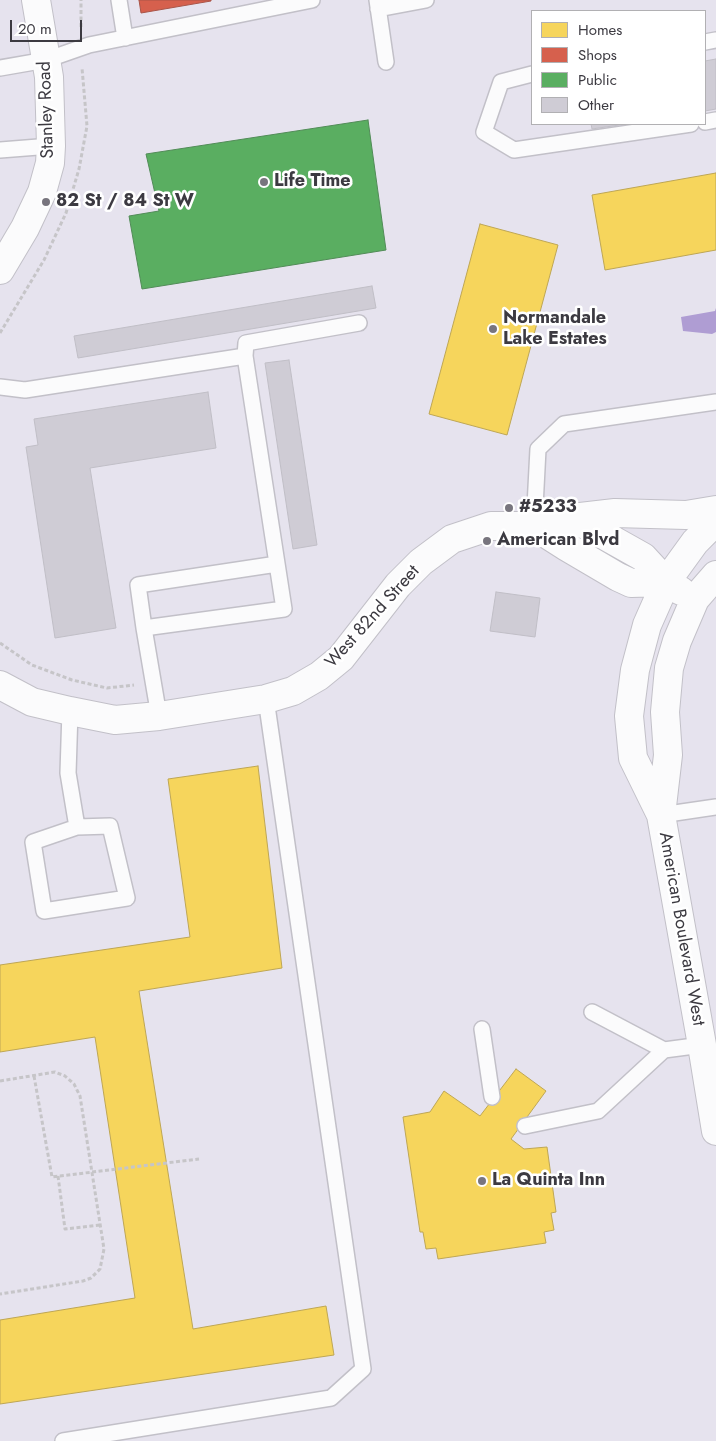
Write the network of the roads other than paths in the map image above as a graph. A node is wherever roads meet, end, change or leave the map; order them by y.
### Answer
1 (36, 0) edge
2 (119, 0) edge
3 (312, 0) edge
4 (426, 0) edge
5 (377, 4) edge
6 (250, 6) edge
7 (125, 38) junction
8 (46, 60) junction
9 (386, 62) dead end
10 (0, 68) edge
11 (531, 74) edge
12 (684, 125) edge
13 (52, 146) junction
14 (0, 150) edge
15 (0, 270) edge
16 (360, 323) dead end
17 (245, 356) junction
18 (0, 387) edge
19 (716, 402) edge
20 (716, 510) edge
21 (563, 519) junction
22 (716, 521) edge
23 (534, 526) junction
24 (277, 564) junction
25 (716, 574) edge
26 (666, 582) junction
27 (695, 599) junction
28 (144, 628) junction
29 (0, 684) edge
30 (266, 699) junction
31 (70, 711) junction
32 (159, 716) junction
33 (716, 807) edge
34 (661, 815) junction
35 (77, 827) junction
36 (592, 1012) dead end
37 (482, 1029) dead end
38 (702, 1045) junction
39 (664, 1050) junction
40 (492, 1097) dead end
41 (526, 1126) dead end
42 (716, 1131) edge
43 (63, 1441) edge

1 - 8 street, Stanley Road
2 - 7 lane
3 - 6 lane
4 - 5 lane
5 - 9 lane
6 - 7 lane
7 - 8 lane
8 - 10 lane
8 - 13 street, Stanley Road
11 - 12 lane
13 - 14 lane
13 - 15 street, Stanley Road
16 - 17 lane
17 - 18 lane
17 - 24 lane
19 - 23 lane
20 - 21 street
21 - 23 street, West 82nd Street
21 - 26 street, West 82nd Street
22 - 26 street, American Boulevard West
23 - 26 street
23 - 30 street, West 82nd Street
24 - 28 lane
24 - 28 lane
25 - 27 street, American Boulevard West
26 - 27 street, West 82nd Street
26 - 34 street, American Boulevard West
27 - 34 street, American Boulevard West
28 - 32 lane
29 - 31 street, West 82nd Street
30 - 32 street, West 82nd Street
30 - 43 lane
31 - 32 street, West 82nd Street
31 - 35 lane
33 - 34 lane
34 - 38 street, American Boulevard West
35 - 35 lane
36 - 39 lane
37 - 40 lane
38 - 39 lane
38 - 42 street, American Boulevard West
39 - 41 lane

